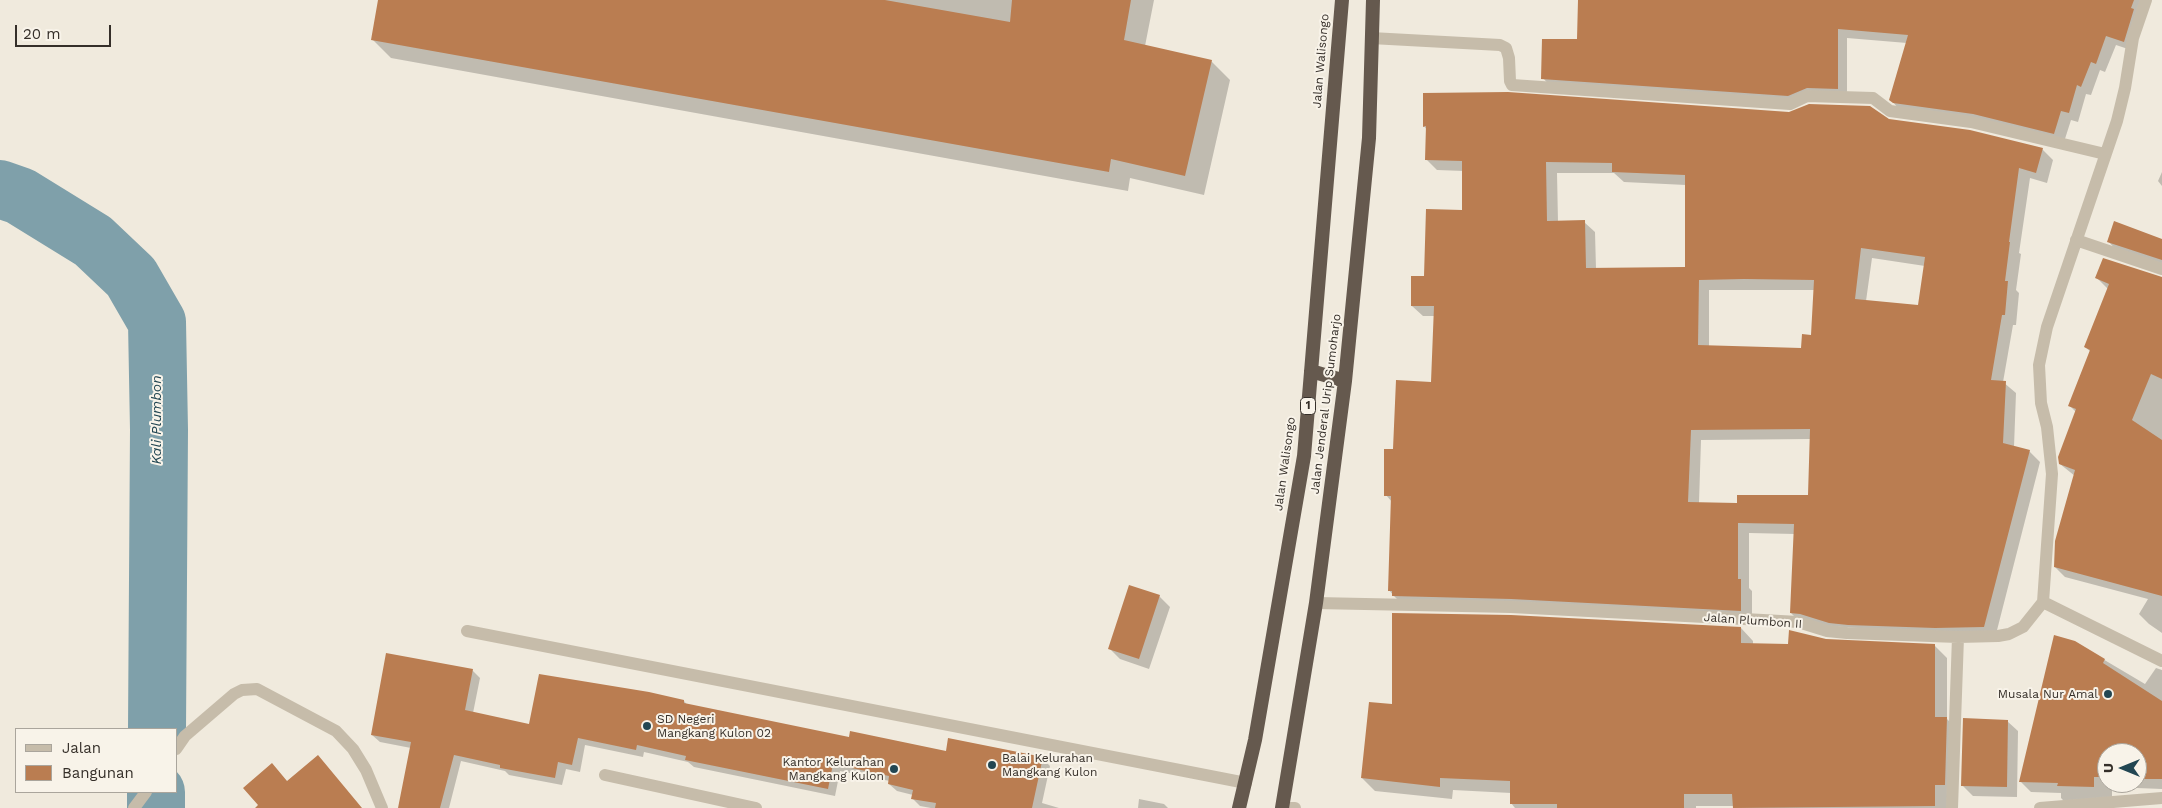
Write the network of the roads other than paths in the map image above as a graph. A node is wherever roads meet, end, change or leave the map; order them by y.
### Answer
1 (1342, 0) edge
2 (1372, 0) edge
3 (2146, 0) edge
4 (1371, 38) junction
5 (2105, 154) junction
6 (2076, 240) junction
7 (2162, 269) edge
8 (1311, 371) junction
9 (1345, 381) junction
10 (2043, 602) junction
11 (1316, 603) junction
12 (466, 631) dead end
13 (1958, 637) junction
14 (2162, 661) edge
15 (178, 746) edge
16 (605, 775) dead end
17 (1246, 783) junction
18 (145, 793) edge
19 (2162, 798) edge
20 (134, 808) edge
21 (382, 808) edge
22 (756, 808) edge
23 (1238, 808) edge
24 (1282, 808) edge
25 (1294, 808) edge
26 (1952, 808) edge
27 (2040, 808) edge

1 - 8 highway, Jalan Walisongo / 1
2 - 4 highway, Jalan Jenderal Urip Sumoharjo
3 - 5 street
4 - 5 street
4 - 9 highway, Jalan Jenderal Urip Sumoharjo
5 - 6 street
6 - 7 street
6 - 10 street
8 - 9 highway
8 - 17 highway, Jalan Walisongo / 1
9 - 11 highway, Jalan Jenderal Urip Sumoharjo
10 - 13 street, Jalan Plumbon II
10 - 14 street
11 - 13 street, Jalan Plumbon II
11 - 24 highway, Jalan Jenderal Urip Sumoharjo
12 - 17 street
13 - 26 street
15 - 21 street
16 - 22 street
17 - 23 highway, Jalan Walisongo / 1
18 - 20 street
19 - 27 street
24 - 25 street

